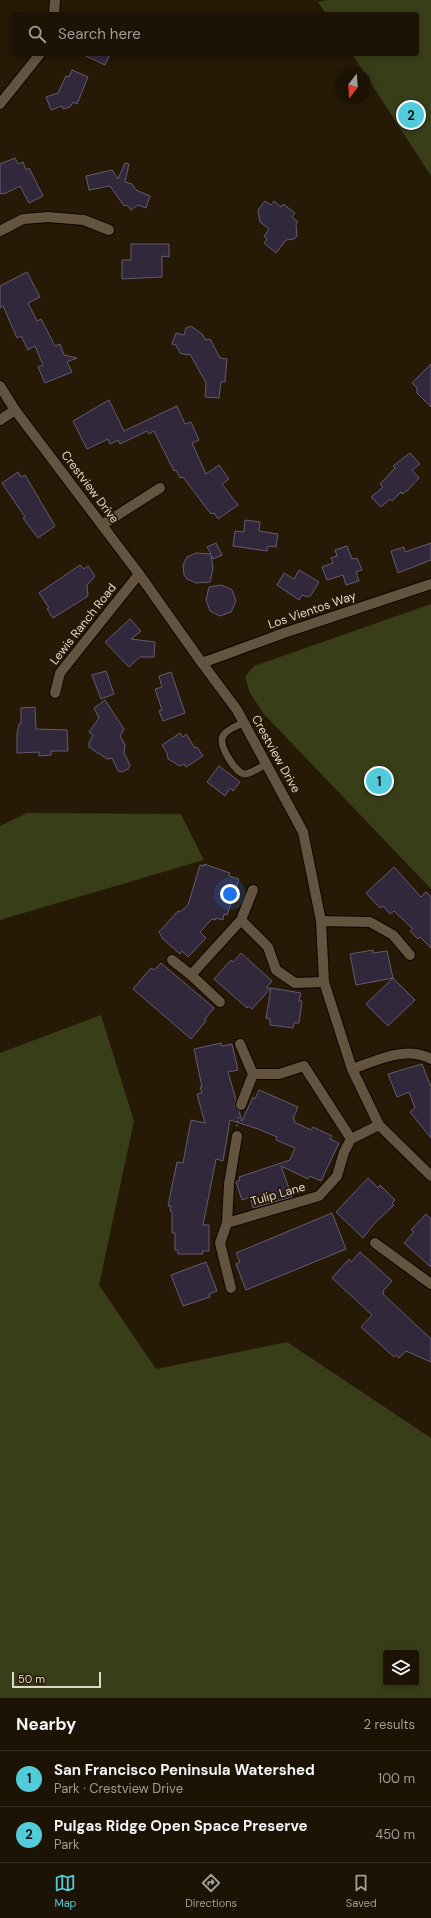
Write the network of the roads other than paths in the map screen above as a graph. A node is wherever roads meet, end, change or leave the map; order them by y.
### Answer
1 (55, 0) edge
2 (54, 12) edge
3 (38, 56) edge
4 (0, 104) edge
5 (109, 230) dead end
6 (0, 231) edge
7 (0, 386) edge
8 (15, 410) junction
9 (0, 420) edge
10 (160, 488) dead end
11 (102, 525) junction
12 (139, 574) junction
13 (431, 584) edge
14 (202, 663) junction
15 (55, 693) dead end
16 (243, 723) junction
17 (266, 764) junction
18 (253, 890) dead end
19 (241, 920) junction
20 (321, 920) junction
21 (410, 955) dead end
22 (172, 960) dead end
23 (191, 975) junction
24 (324, 982) junction
25 (220, 1002) dead end
26 (240, 1044) dead end
27 (431, 1058) edge
28 (352, 1069) junction
29 (254, 1074) junction
30 (241, 1105) road end
31 (379, 1125) junction
32 (237, 1136) road end
33 (351, 1139) junction
34 (431, 1176) edge
35 (227, 1223) junction
36 (375, 1243) dead end
37 (431, 1284) edge
38 (231, 1288) dead end

1 - 2 street
3 - 4 street
5 - 6 street
7 - 8 street, Crestview Drive
8 - 9 street
8 - 11 street, Crestview Drive
10 - 11 street
11 - 12 street, Crestview Drive
12 - 14 street, Crestview Drive
12 - 15 street, Lewis Ranch Road
13 - 14 street, Los Vientos Way
14 - 16 street, Crestview Drive
16 - 17 street, Crestview Drive
16 - 17 lane
17 - 20 street, Crestview Drive
18 - 19 street
19 - 23 street
19 - 24 street
20 - 21 street
20 - 24 street, Crestview Drive
22 - 23 street
23 - 25 street
24 - 28 street, Crestview Drive
26 - 29 street
27 - 28 street
28 - 31 street, Crestview Drive
29 - 30 street
29 - 33 street
31 - 33 street
31 - 34 street, Crestview Drive
32 - 35 street
33 - 35 street, Tulip Lane
35 - 38 street
36 - 37 street

